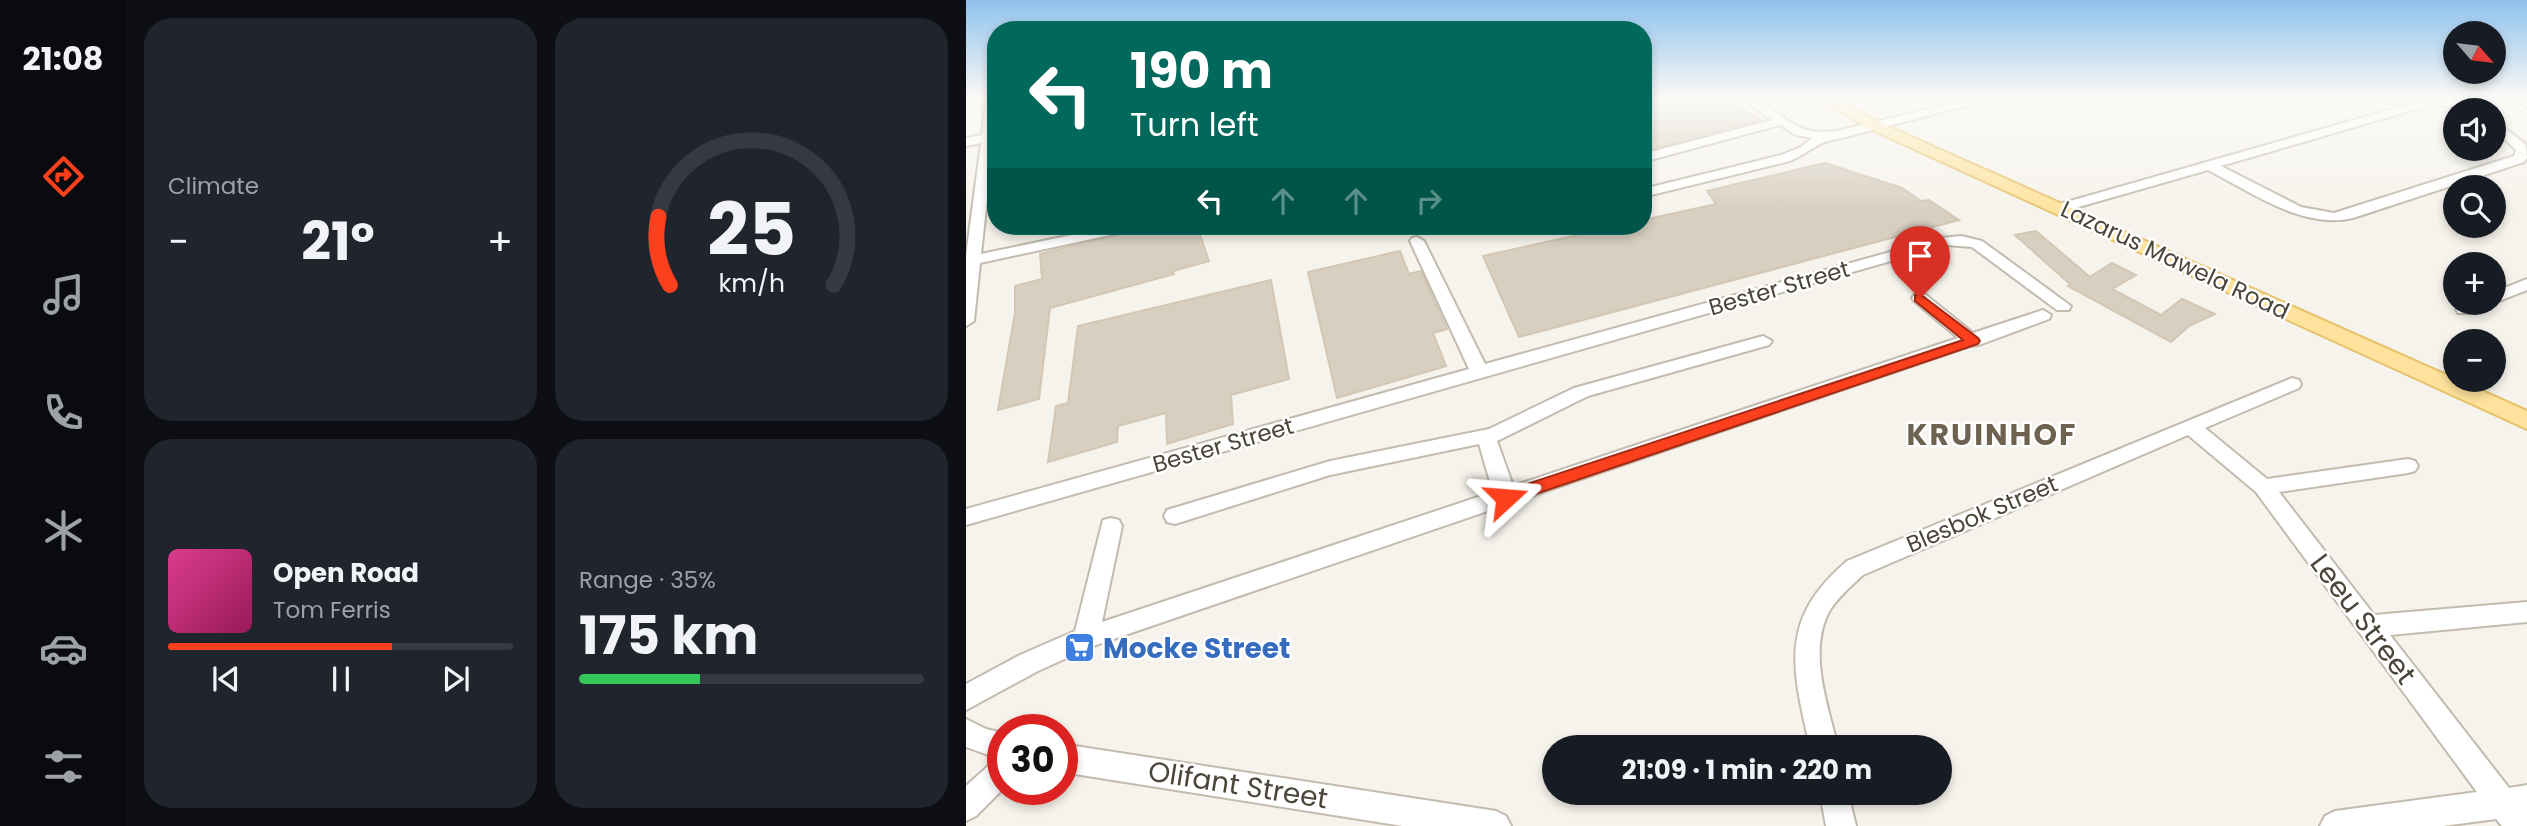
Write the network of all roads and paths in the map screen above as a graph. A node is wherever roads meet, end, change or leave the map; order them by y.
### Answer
1 (1821, 136) edge
2 (1723, 137) edge
3 (1912, 137) edge
4 (2312, 137) edge
5 (2510, 137) edge
6 (987, 138) joint
7 (966, 142) edge
8 (1652, 156) edge
9 (2210, 166) junction
10 (1652, 191) edge
11 (981, 192) junction
12 (966, 195) edge
13 (2065, 206) junction
14 (987, 218) edge
15 (978, 222) junction
16 (987, 222) edge
17 (1091, 235) edge
18 (1417, 241) dead end
19 (973, 260) junction
20 (1920, 298) dead end
21 (966, 321) edge
22 (1763, 341) dead end
23 (1973, 341) junction
24 (1480, 372) junction
25 (2443, 374) edge
26 (2292, 384) dead end
27 (2483, 392) edge
28 (2527, 412) edge
29 (2527, 421) edge
30 (2190, 426) junction
31 (1486, 436) junction
32 (2408, 466) dead end
33 (2263, 486) junction
34 (1506, 498) junction
35 (1175, 516) dead end
36 (966, 517) edge
37 (1111, 526) dead end
38 (2527, 612) edge
39 (2368, 626) junction
40 (1086, 638) junction
41 (966, 698) edge
42 (966, 732) edge
43 (1821, 735) edge
44 (987, 742) edge
45 (1078, 761) edge
46 (987, 785) edge
47 (2515, 801) edge
48 (1837, 805) edge
49 (966, 806) edge
50 (1496, 826) edge
51 (1841, 826) edge
52 (2335, 826) edge
53 (2520, 826) edge

1 - 10 street
2 - 8 street
3 - 13 main road, Lazarus Mawela Road
4 - 9 street
5 - 9 street
6 - 7 street
6 - 11 street
9 - 13 street
11 - 12 street
11 - 15 street
13 - 25 main road, Lazarus Mawela Road
13 - 29 main road, Lazarus Mawela Road
14 - 15 street
15 - 16 street
15 - 19 street
17 - 19 street
18 - 24 street
19 - 21 street
20 - 23 street
22 - 31 street
23 - 24 street, Bester Street
23 - 34 street
24 - 36 street, Bester Street
26 - 30 street, Blesbok Street
27 - 28 main road, Lazarus Mawela Road
30 - 33 street, Leeu Street
30 - 43 street, Blesbok Street
31 - 34 street
31 - 35 street
32 - 33 street
33 - 39 street, Leeu Street
34 - 40 street
37 - 40 street
38 - 39 street
39 - 47 street, Leeu Street
40 - 41 street
42 - 44 street
45 - 50 street, Olifant Street
46 - 49 street
47 - 52 street
47 - 53 street, Leeu Street
48 - 51 street

